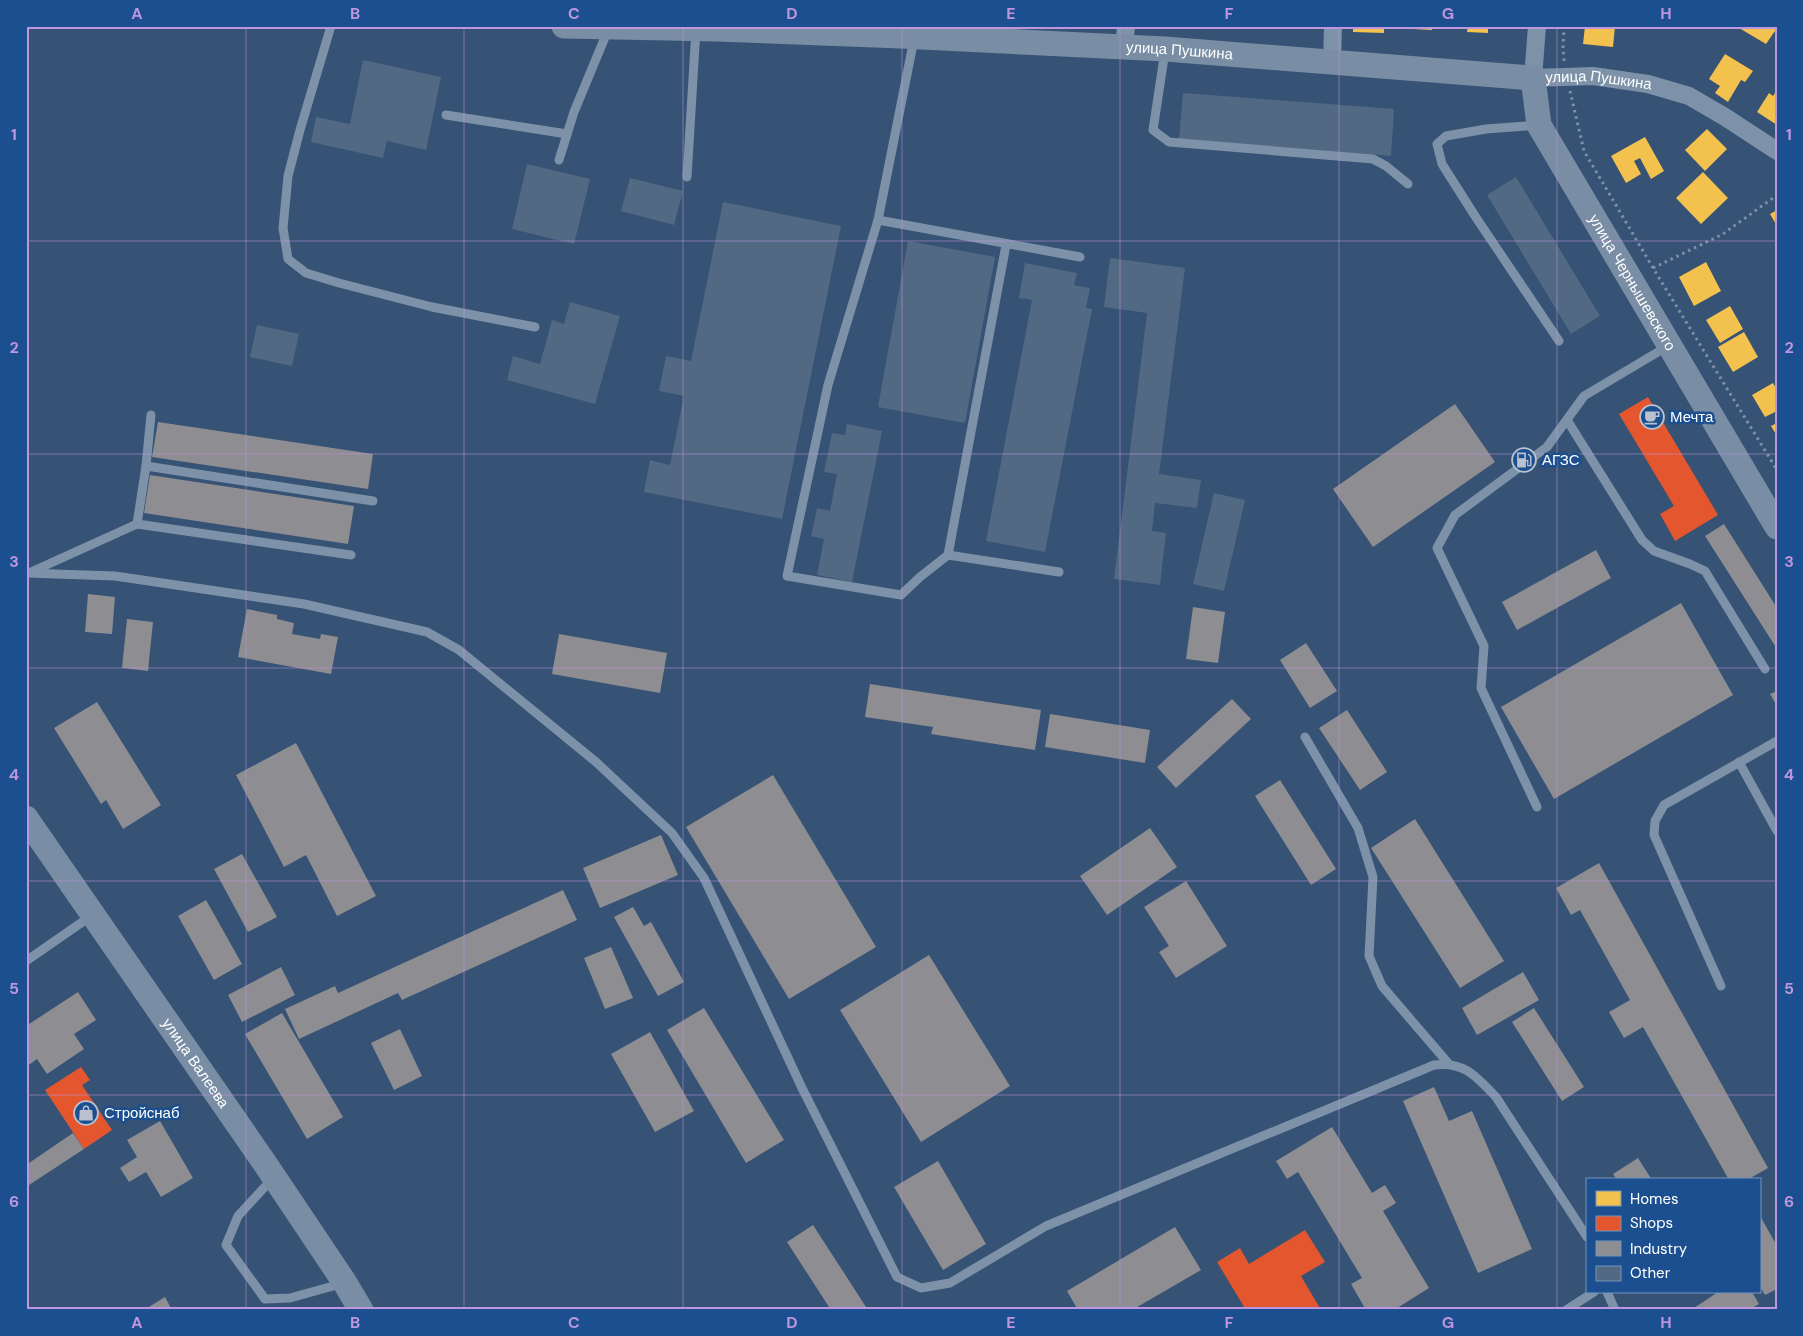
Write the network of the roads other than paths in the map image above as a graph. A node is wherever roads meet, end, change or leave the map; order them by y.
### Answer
1 (331, 26) edge
2 (564, 26) edge
3 (1334, 26) edge
4 (1537, 26) edge
5 (609, 27) edge
6 (710, 28) edge
7 (906, 33) edge
8 (1125, 37) edge
9 (1165, 49) junction
10 (1332, 63) junction
11 (1534, 78) junction
12 (446, 115) dead end
13 (1539, 125) junction
14 (567, 134) junction
15 (1777, 151) edge
16 (559, 160) dead end
17 (687, 177) dead end
18 (1408, 184) dead end
19 (878, 220) junction
20 (1006, 245) junction
21 (1080, 257) dead end
22 (535, 327) dead end
23 (1559, 341) dead end
24 (1670, 346) junction
25 (151, 415) dead end
26 (1567, 420) junction
27 (146, 466) junction
28 (372, 501) dead end
29 (137, 524) junction
30 (1777, 527) edge
31 (351, 555) dead end
32 (948, 555) junction
33 (1059, 572) dead end
34 (28, 573) edge
35 (1765, 669) dead end
36 (1305, 737) dead end
37 (1777, 741) edge
38 (1739, 762) junction
39 (1537, 807) dead end
40 (26, 818) edge
41 (1777, 831) edge
42 (93, 915) junction
43 (26, 962) edge
44 (1721, 986) dead end
45 (1448, 1063) junction
46 (274, 1177) junction
47 (1586, 1235) edge
48 (345, 1283) junction
49 (1591, 1294) edge
50 (1608, 1294) edge
51 (361, 1310) edge
52 (1566, 1310) edge
53 (1615, 1310) edge

1 - 22 lane
2 - 5 street, улица Пушкина
3 - 10 street
4 - 11 street, улица Чернышевского
5 - 6 street, улица Пушкина
5 - 14 lane
6 - 7 street, улица Пушкина
6 - 17 lane
7 - 8 street, улица Пушкина
7 - 19 lane
8 - 9 street, улица Пушкина
9 - 10 street, улица Пушкина
9 - 18 lane
10 - 11 street, улица Пушкина
11 - 13 street, улица Чернышевского
11 - 15 street, улица Пушкина
12 - 14 lane
13 - 23 lane
13 - 24 street, улица Чернышевского
14 - 16 lane
19 - 20 lane
19 - 32 lane
20 - 21 lane
20 - 32 lane
24 - 26 lane
24 - 30 street, улица Чернышевского
25 - 27 lane
26 - 35 lane
26 - 39 lane
27 - 28 lane
27 - 29 lane
29 - 31 lane
29 - 34 lane
32 - 33 lane
34 - 45 lane
36 - 45 lane
37 - 38 lane
38 - 41 lane
38 - 44 lane
40 - 42 street, улица Валеева
42 - 43 lane
42 - 46 street, улица Валеева
45 - 47 lane
46 - 48 street, улица Валеева
46 - 48 lane
48 - 51 street, улица Валеева
49 - 52 lane
50 - 53 lane

